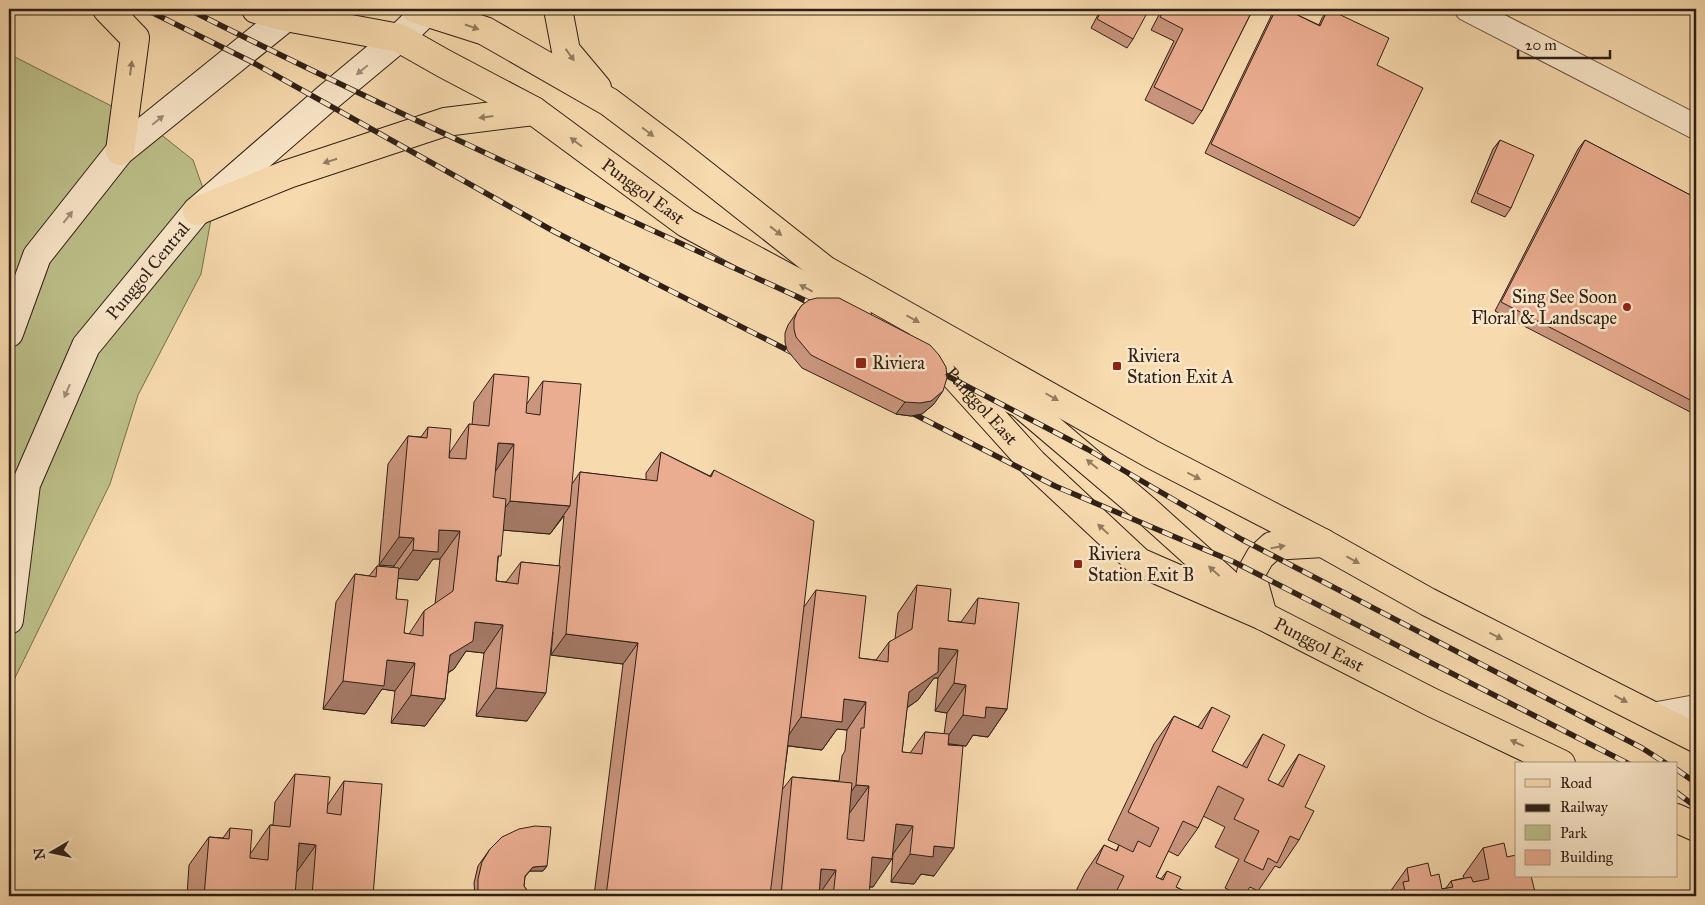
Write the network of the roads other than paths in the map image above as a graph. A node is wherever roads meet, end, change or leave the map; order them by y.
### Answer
1 (107, 9) edge
2 (256, 9) edge
3 (558, 9) edge
4 (1467, 9) edge
5 (424, 10) edge
6 (291, 13) edge
7 (399, 38) junction
8 (609, 102) junction
9 (534, 111) junction
10 (1696, 128) edge
11 (120, 151) junction
12 (197, 211) junction
13 (9, 333) edge
14 (941, 361) junction
15 (1323, 543) junction
16 (1263, 616) junction
17 (9, 620) edge
18 (1696, 706) edge
19 (1652, 715) junction
20 (1696, 738) edge
21 (1557, 762) edge
22 (1678, 819) edge
23 (1696, 827) edge

11 -> 1 main road
2 - 6 main road, Punggol East
3 -> 8 main road
4 - 10 street
5 - 7 main road, Punggol Central
5 -> 8 main road, Punggol East
6 - 7 main road, Punggol East
11 -> 6 main road
7 - 9 main road, Punggol East
7 -> 12 main road, Punggol Central
8 -> 15 main road, Punggol East
9 -> 12 main road
14 -> 9 main road, Punggol East
13 -> 11 main road
12 -> 17 main road, Punggol Central
16 -> 14 main road
16 -> 14 main road, Punggol East
16 -> 15 main road
15 -> 19 main road, Punggol East
21 -> 16 main road, Punggol East
18 - 19 street
19 - 20 main road, Punggol East
22 - 23 main road

